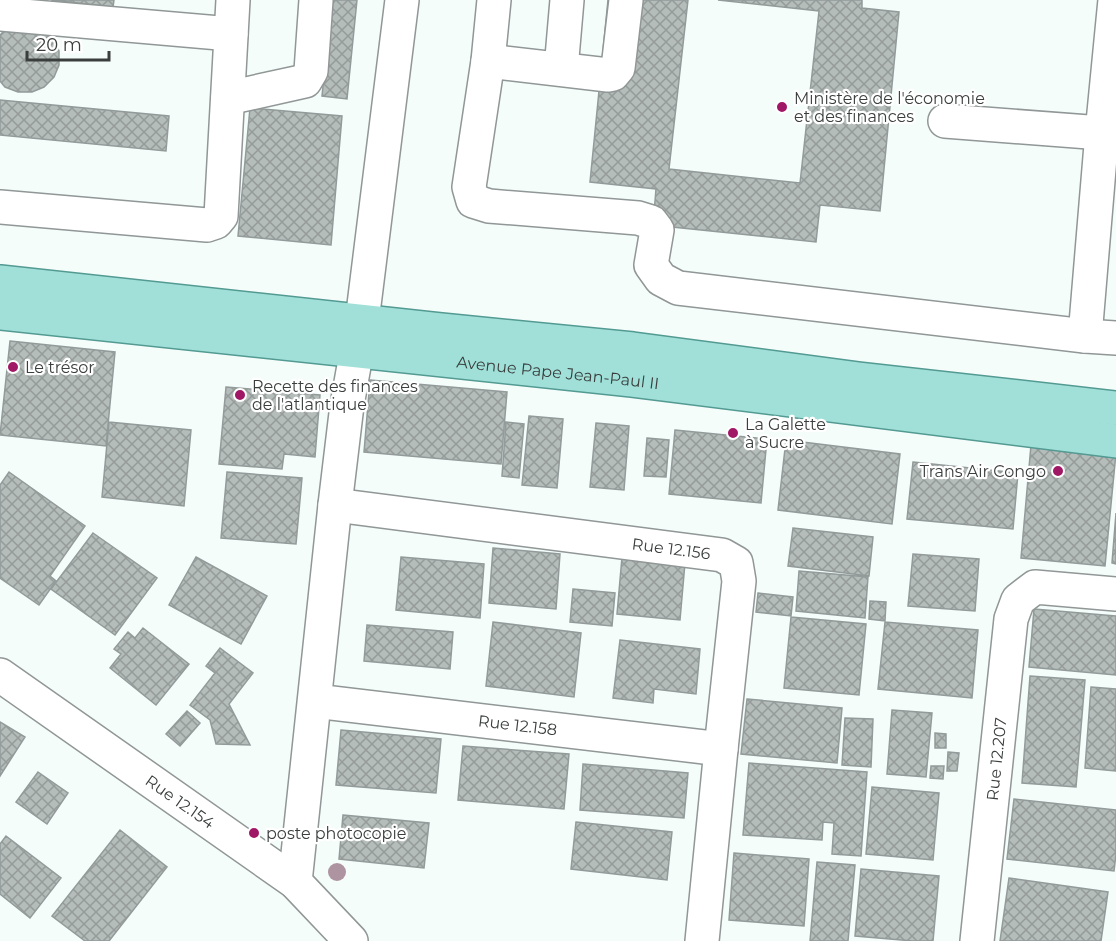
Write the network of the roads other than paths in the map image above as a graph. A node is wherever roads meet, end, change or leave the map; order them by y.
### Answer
1 (233, 0) edge
2 (316, 0) edge
3 (402, 0) edge
4 (494, 0) edge
5 (567, 0) edge
6 (626, 0) edge
7 (1115, 0) edge
8 (0, 14) edge
9 (231, 34) junction
10 (488, 61) junction
11 (561, 69) junction
12 (228, 98) junction
13 (945, 121) dead end
14 (1102, 133) junction
15 (0, 207) edge
16 (0, 282) edge
17 (0, 313) edge
18 (360, 336) junction
19 (1101, 337) edge
20 (1116, 408) edge
21 (1116, 441) edge
22 (335, 505) junction
23 (1116, 594) edge
24 (0, 675) edge
25 (315, 701) junction
26 (721, 749) junction
27 (295, 882) junction
28 (351, 941) edge
29 (702, 941) edge
30 (976, 941) edge

1 - 9 street
2 - 12 street
3 - 18 street
4 - 10 street
5 - 11 street
6 - 11 street
7 - 14 street
8 - 9 street
9 - 12 street
10 - 11 street
10 - 19 street
12 - 15 street
13 - 14 street
14 - 19 street
16 - 18 main road, Avenue Pape Jean-Paul II
17 - 18 main road, Avenue Pape Jean-Paul II
18 - 20 main road, Avenue Pape Jean-Paul II
18 - 21 main road, Avenue Pape Jean-Paul II
18 - 22 street
22 - 25 street
22 - 26 street, Rue 12.156
23 - 30 street, Rue 12.207
24 - 27 street, Rue 12.154
25 - 26 street, Rue 12.158
25 - 27 street
26 - 29 street, Rue 12.156
27 - 28 street, Rue 12.154

